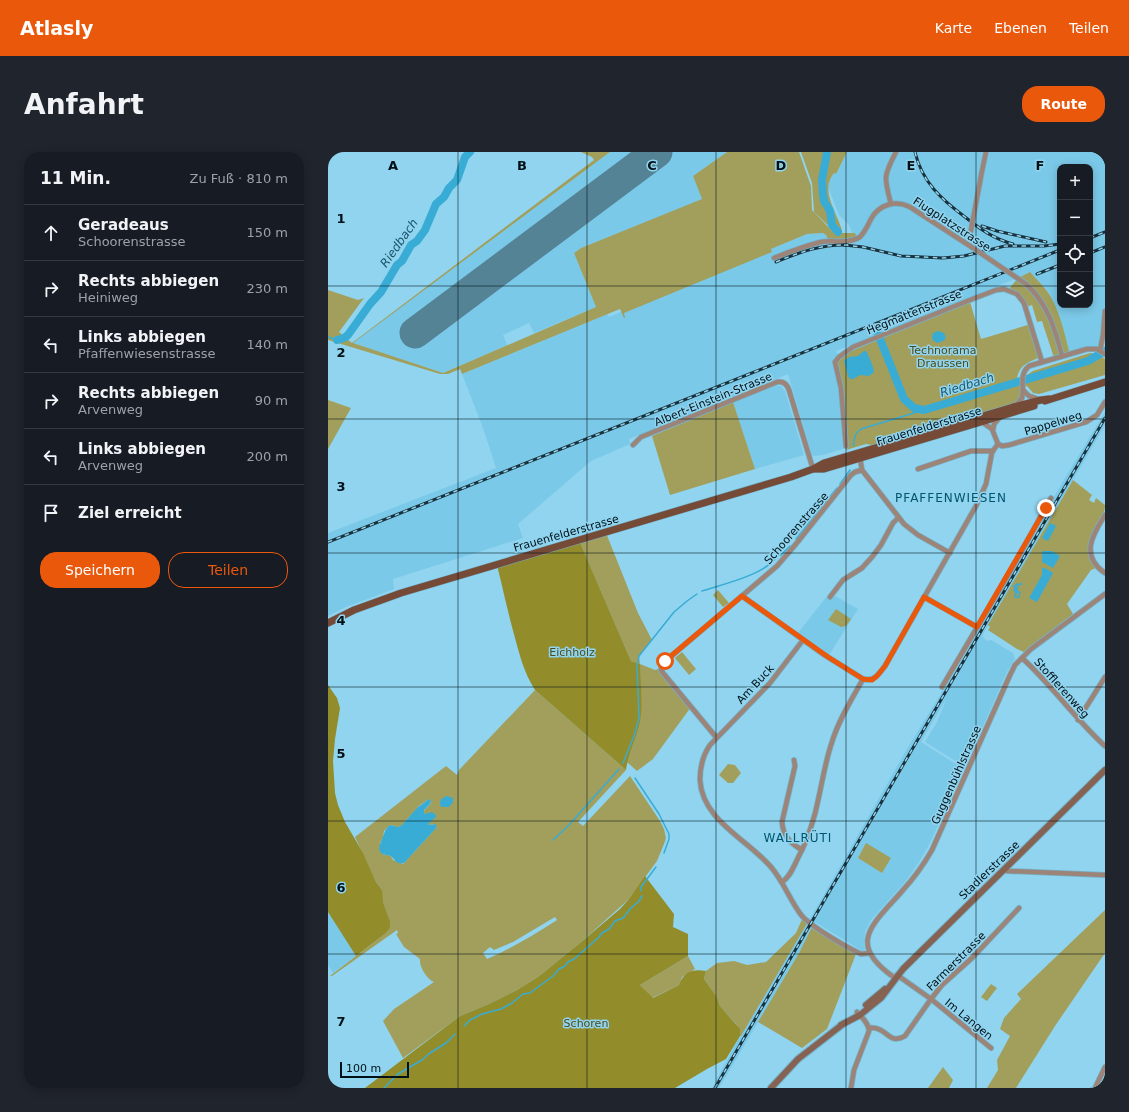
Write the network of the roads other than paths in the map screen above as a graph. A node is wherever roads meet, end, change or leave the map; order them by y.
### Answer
1 (896, 152) edge
2 (986, 152) edge
3 (891, 204) junction
4 (966, 243) junction
5 (774, 258) dead end
6 (1105, 311) edge
7 (1102, 352) edge
8 (1062, 356) junction
9 (1042, 362) junction
10 (1105, 382) edge
11 (1023, 387) junction
12 (1045, 399) junction
13 (1105, 402) edge
14 (1013, 407) junction
15 (1002, 416) junction
16 (981, 422) junction
17 (993, 430) junction
18 (998, 444) junction
19 (633, 445) dead end
20 (846, 446) dead end
21 (993, 451) junction
22 (860, 458) junction
23 (813, 469) junction
24 (918, 469) dead end
25 (862, 470) junction
26 (1051, 498) dead end
27 (1105, 515) edge
28 (898, 518) junction
29 (950, 553) junction
30 (1105, 573) edge
31 (1105, 594) edge
32 (742, 596) junction
33 (830, 597) dead end
34 (924, 597) junction
35 (328, 623) edge
36 (977, 627) junction
37 (803, 640) junction
38 (1022, 658) junction
39 (1105, 677) edge
40 (864, 679) junction
41 (942, 687) dead end
42 (1078, 720) junction
43 (716, 737) junction
44 (1105, 746) edge
45 (794, 760) dead end
46 (1105, 770) edge
47 (802, 850) junction
48 (1005, 869) junction
49 (1105, 875) edge
50 (782, 882) junction
51 (1019, 908) dead end
52 (870, 953) junction
53 (896, 976) junction
54 (931, 999) junction
55 (859, 1013) junction
56 (869, 1028) junction
57 (991, 1048) dead end
58 (1105, 1067) edge
59 (771, 1088) edge
60 (851, 1088) edge
61 (1095, 1088) edge

1 - 3 street
2 - 4 street, bridge
3 - 4 street, Flugplatzstrasse
3 - 5 street
4 - 8 street, Flugplatzstrasse, bridge
6 - 7 street
7 - 8 street
8 - 9 street
9 - 11 street
9 - 20 street, Hegmattenstrasse
10 - 12 main road, Frauenfelderstrasse
11 - 12 street
11 - 14 street
12 - 14 main road, Frauenfelderstrasse
12 - 15 main road, Frauenfelderstrasse
13 - 18 street, Pappelweg
14 - 23 main road, Frauenfelderstrasse
15 - 16 main road, Frauenfelderstrasse
15 - 17 street
16 - 17 street
16 - 22 main road, Frauenfelderstrasse
17 - 18 street
18 - 21 street
19 - 23 street, Albert-Einstein-Strasse
21 - 24 street
21 - 29 street
22 - 23 main road, Frauenfelderstrasse
22 - 25 street
23 - 35 main road, Frauenfelderstrasse
25 - 28 street
25 - 32 street, Schoorenstrasse
26 - 36 street
27 - 30 street
28 - 29 street
28 - 33 street
29 - 34 street
31 - 38 street, Guggenbühlstrasse
32 - 37 street
32 - 43 street, Schoorenstrasse
34 - 36 street
34 - 40 street
36 - 41 street
37 - 40 street
37 - 43 street, Am Buck
38 - 42 street, Stofflerenweg
38 - 52 street, Guggenbühlstrasse
39 - 42 street
40 - 47 street
42 - 44 street, Stofflerenweg
43 - 50 street, Am Buck
45 - 47 street
46 - 48 main road, Stadlerstrasse
47 - 50 street
48 - 49 street
48 - 53 main road, Stadlerstrasse
50 - 52 street, Am Buck
51 - 54 street, Farmerstrasse
52 - 53 street
53 - 54 street, Im Langen
53 - 55 main road, Stadlerstrasse
54 - 56 street, Farmerstrasse
54 - 57 street, Im Langen
55 - 56 street
55 - 59 main road, Stadlerstrasse
56 - 60 street
58 - 61 street

